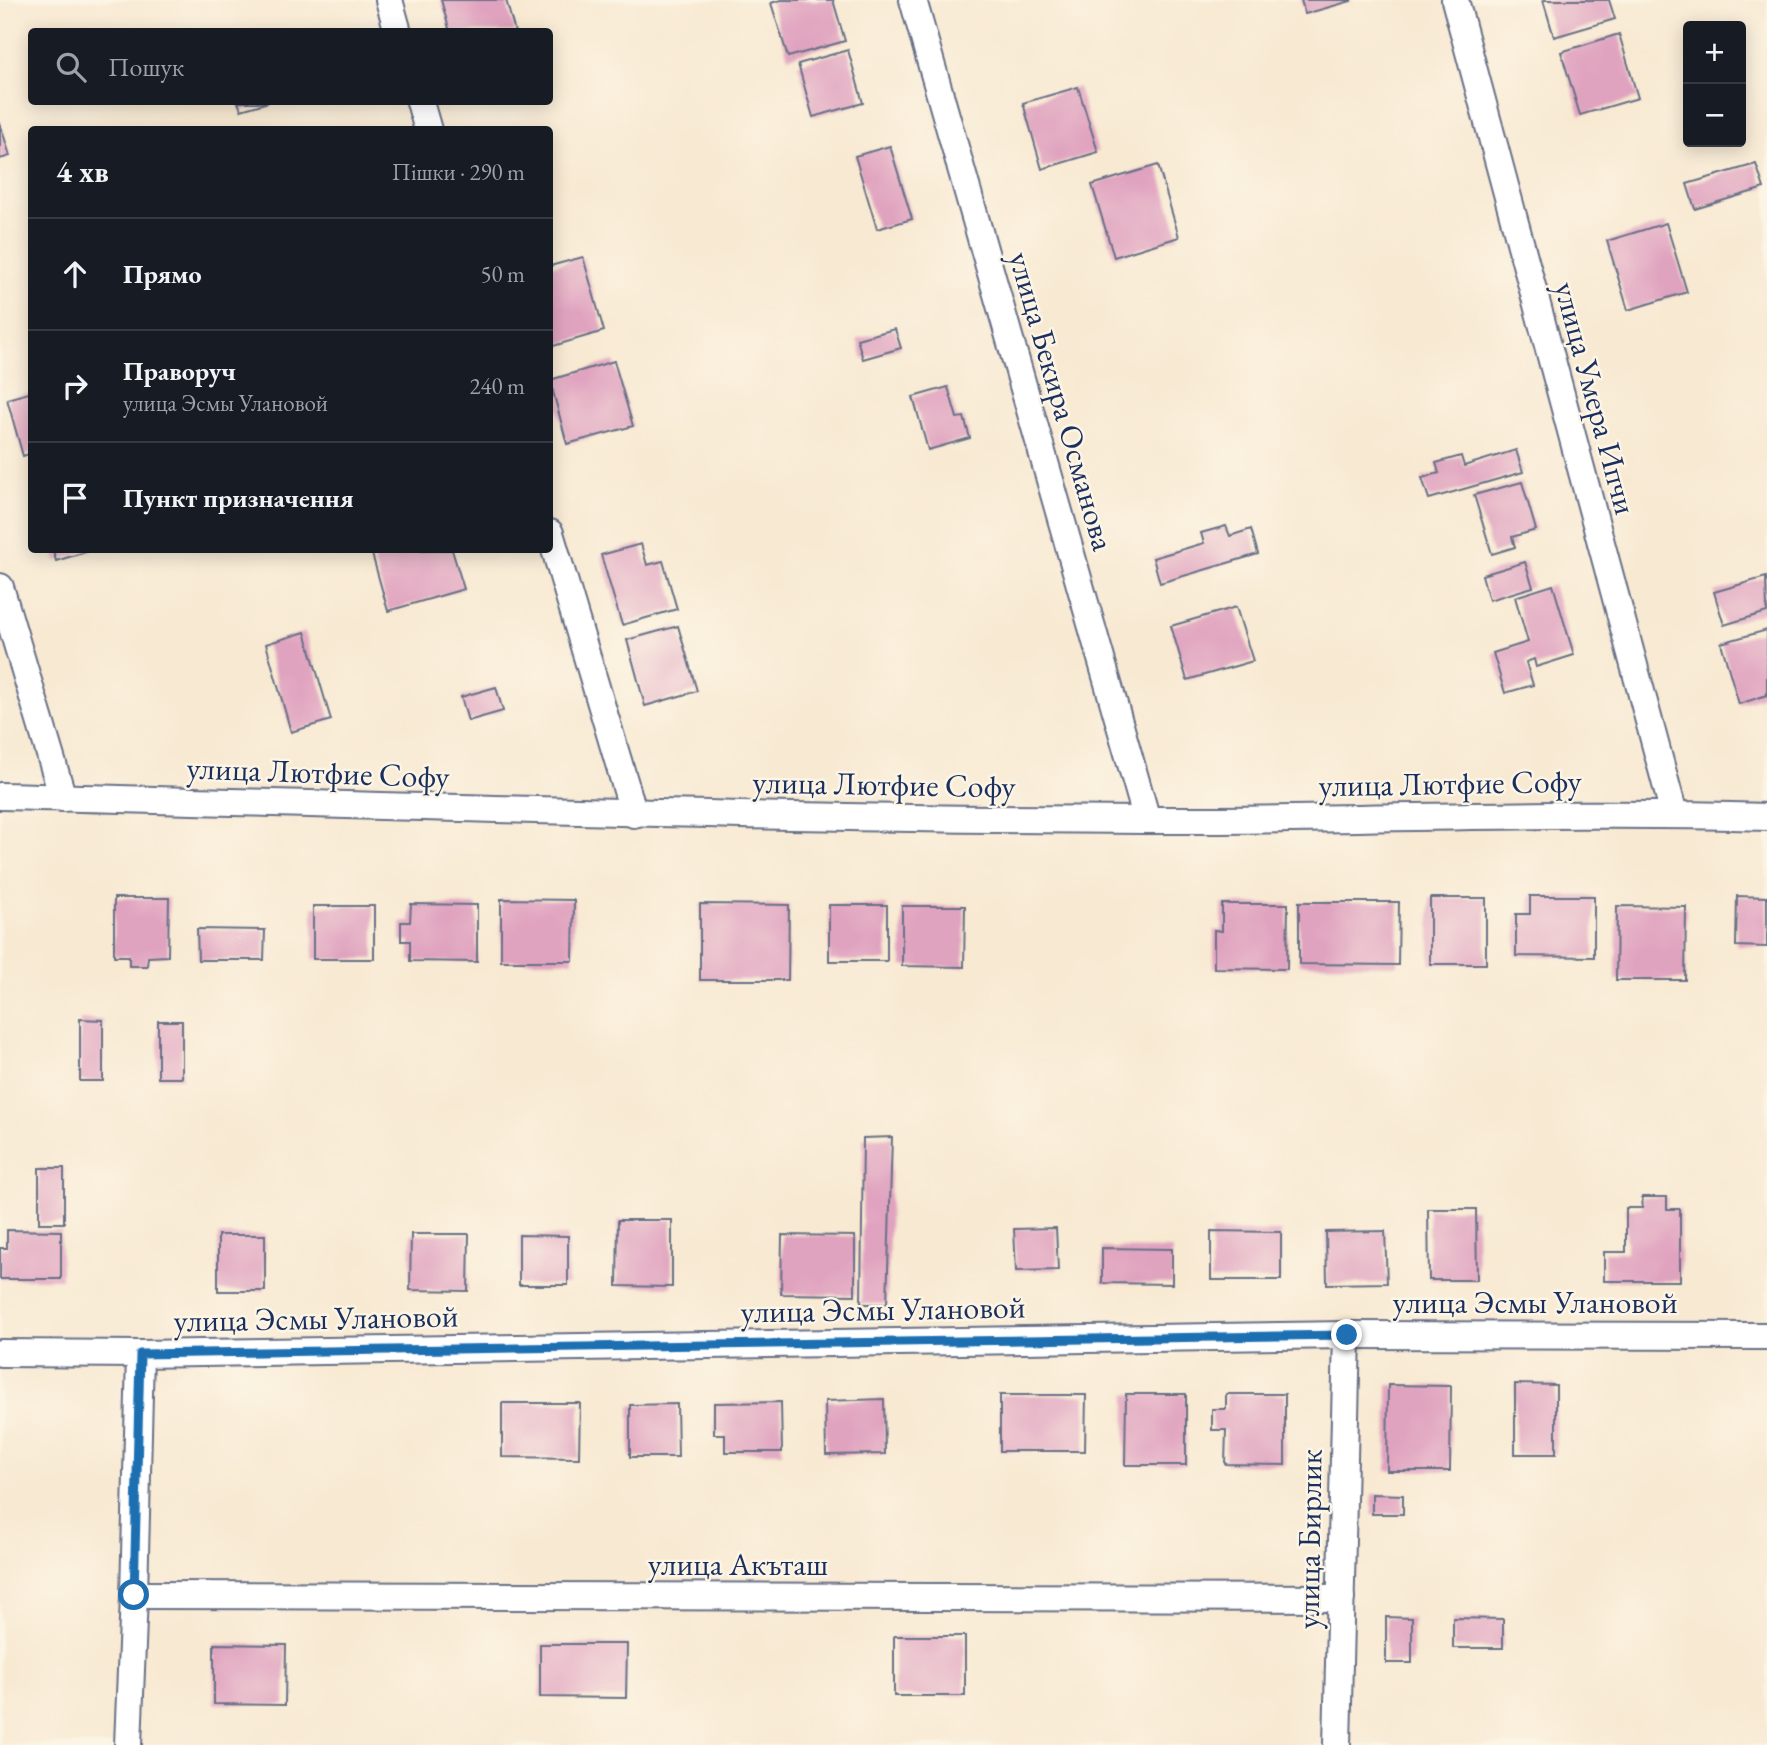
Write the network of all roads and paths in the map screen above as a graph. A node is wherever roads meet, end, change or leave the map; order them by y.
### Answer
1 (389, 0) edge
2 (913, 0) edge
3 (1455, 0) edge
4 (397, 28) edge
5 (420, 105) edge
6 (427, 126) edge
7 (553, 543) edge
8 (0, 587) edge
9 (0, 796) edge
10 (63, 797) junction
11 (634, 814) junction
12 (1674, 814) junction
13 (1767, 817) edge
14 (1147, 820) junction
15 (1347, 1335) junction
16 (1767, 1336) edge
17 (0, 1353) edge
18 (140, 1354) junction
19 (134, 1595) junction
20 (1341, 1598) junction
21 (128, 1745) edge
22 (1337, 1745) edge

1 - 4 street
2 - 14 street, улица Бекира Османова
3 - 12 street, улица Умера Ипчи
5 - 6 street
7 - 11 street
8 - 10 street
9 - 10 street, улица Лютфие Софу
10 - 11 street, улица Лютфие Софу
11 - 14 street, улица Лютфие Софу
12 - 13 street, улица Лютфие Софу
12 - 14 street, улица Лютфие Софу
15 - 16 street, улица Эсмы Улановой
15 - 18 street, улица Эсмы Улановой
15 - 20 street, улица Бирлик
17 - 18 street, улица Эсмы Улановой
18 - 19 street
19 - 20 street, улица Акъташ
19 - 21 street
20 - 22 street, улица Бирлик

